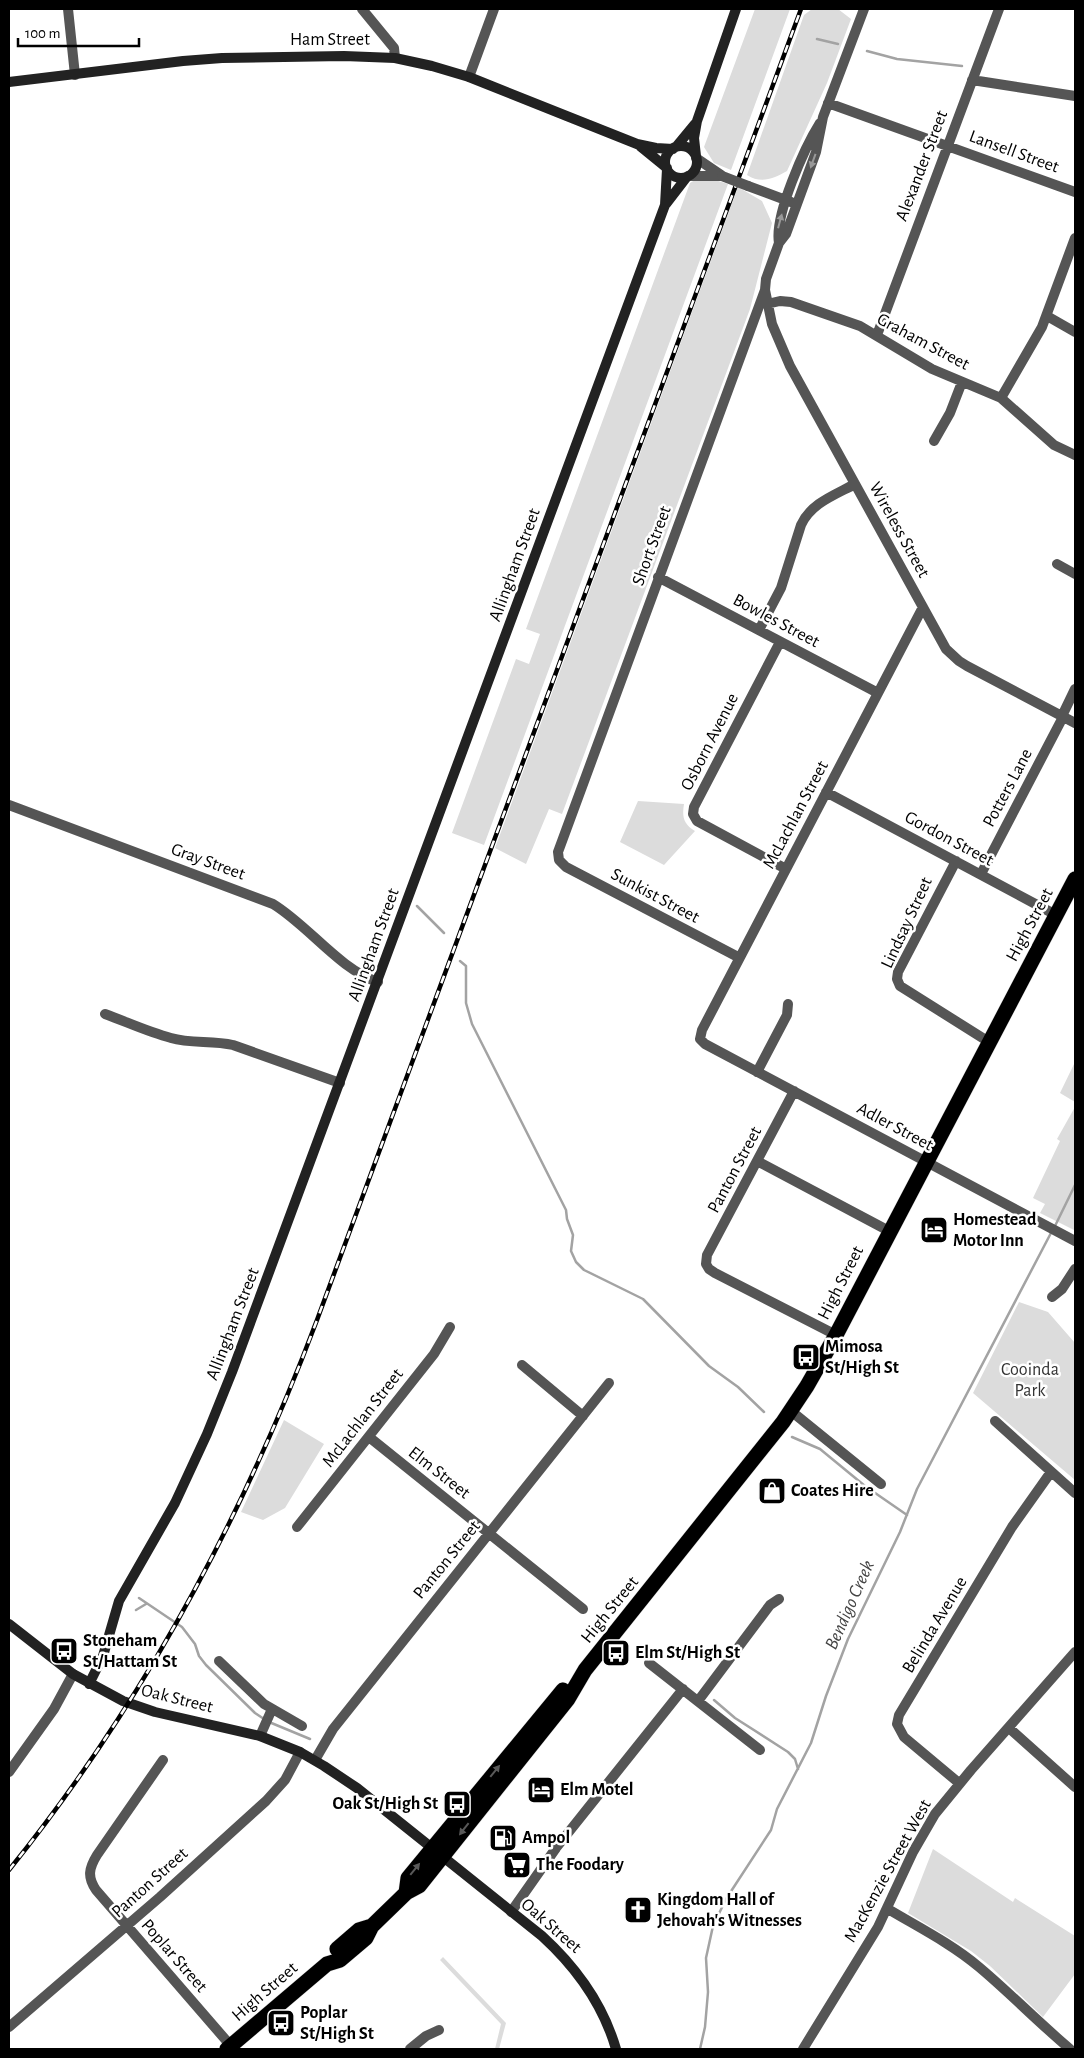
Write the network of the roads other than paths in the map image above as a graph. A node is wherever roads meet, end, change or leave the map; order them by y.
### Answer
1 (68, 9) edge
2 (362, 9) edge
3 (494, 9) edge
4 (736, 9) edge
5 (864, 9) edge
6 (999, 9) edge
7 (396, 58) junction
8 (75, 75) junction
9 (469, 77) junction
10 (972, 80) junction
11 (9, 82) edge
12 (1075, 96) edge
13 (828, 103) junction
14 (823, 117) junction
15 (697, 121) junction
16 (637, 144) junction
17 (947, 146) junction
18 (675, 148) junction
19 (696, 157) junction
20 (667, 168) junction
21 (722, 176) junction
22 (687, 177) junction
23 (1075, 192) edge
24 (786, 200) junction
25 (797, 204) junction
26 (665, 205) junction
27 (1075, 238) edge
28 (779, 243) junction
29 (765, 290) junction
30 (767, 304) junction
31 (1047, 316) junction
32 (1075, 332) edge
33 (877, 335) junction
34 (962, 382) junction
35 (1000, 398) junction
36 (934, 441) dead end
37 (1075, 455) edge
38 (855, 484) junction
39 (1057, 564) dead end
40 (1075, 574) edge
41 (658, 577) junction
42 (923, 607) junction
43 (759, 630) junction
44 (780, 642) junction
45 (1075, 690) edge
46 (878, 693) junction
47 (1062, 716) junction
48 (1075, 723) edge
49 (826, 792) junction
50 (9, 805) edge
51 (559, 860) joint
52 (956, 861) junction
53 (786, 868) junction
54 (980, 874) junction
55 (1075, 879) edge
56 (1056, 915) junction
57 (738, 958) junction
58 (378, 982) junction
59 (788, 1004) dead end
60 (105, 1014) dead end
61 (700, 1039) joint
62 (989, 1042) junction
63 (757, 1072) junction
64 (340, 1083) junction
65 (794, 1091) junction
66 (757, 1161) junction
67 (925, 1161) junction
68 (890, 1231) junction
69 (1075, 1241) edge
70 (1075, 1269) edge
71 (1052, 1297) dead end
72 (450, 1327) dead end
73 (836, 1334) junction
74 (522, 1365) dead end
75 (609, 1383) dead end
76 (791, 1410) junction
77 (583, 1416) junction
78 (995, 1421) dead end
79 (369, 1437) junction
80 (1051, 1472) junction
81 (881, 1484) dead end
82 (1075, 1493) edge
83 (297, 1527) dead end
84 (490, 1533) junction
85 (779, 1599) dead end
86 (583, 1609) dead end
87 (9, 1624) edge
88 (1075, 1652) edge
89 (219, 1661) dead end
90 (649, 1663) dead end
91 (73, 1674) junction
92 (89, 1684) junction
93 (683, 1689) junction
94 (698, 1701) junction
95 (272, 1709) junction
96 (302, 1726) dead end
97 (1009, 1728) junction
98 (260, 1736) junction
99 (760, 1750) dead end
100 (300, 1752) junction
101 (164, 1760) dead end
102 (315, 1760) junction
103 (9, 1772) edge
104 (959, 1783) junction
105 (1075, 1787) edge
106 (437, 1852) junction
107 (888, 1909) junction
108 (511, 1912) junction
109 (127, 1926) junction
110 (9, 2027) edge
111 (439, 2030) dead end
112 (229, 2048) edge
113 (410, 2049) edge
114 (614, 2049) edge
115 (803, 2049) edge
116 (1070, 2049) edge

1 - 8 street
2 - 7 street
3 - 9 street
4 - 15 street
5 - 13 street, Short Street
6 - 10 street, Alexander Street
7 - 8 street, Ham Street
7 - 9 street, Ham Street
8 - 11 street, Ham Street
9 - 16 street, Ham Street
10 - 12 street
10 - 17 street, Alexander Street
13 - 14 street, Short Street
13 - 17 street, Lansell Street
14 - 24 street, Short Street
14 -> 25 street, Short Street
15 - 18 street
15 - 19 street
16 - 18 street, Ham Street
16 - 20 street, Ham Street
17 - 23 street, Lansell Street
17 - 33 street, Alexander Street
18 - 19 street
18 - 20 street
19 - 21 street
19 - 22 street
20 - 22 street
20 - 26 street, Allingham Street
21 - 22 street
21 - 24 street, bridge
22 - 26 street, Allingham Street
24 - 25 street
28 -> 24 street, Short Street
25 - 28 street, Short Street
26 - 58 street, Allingham Street
27 - 31 street
28 - 29 street, Short Street
29 - 30 street, Wireless Street
29 - 41 street, Short Street
30 - 33 street, Graham Street
30 - 38 street, Wireless Street
31 - 32 street
31 - 35 street
33 - 34 street, Graham Street
34 - 35 street, Graham Street
34 - 36 street
35 - 37 street, Graham Street
38 - 42 street, Wireless Street
38 - 43 street
39 - 40 street
41 - 43 street, Bowles Street
41 - 51 street, Short Street
42 - 46 street, McLachlan Street
42 - 47 street, Wireless Street
43 - 44 street, Bowles Street
44 - 46 street, Bowles Street
44 - 53 street, Osborn Avenue
45 - 47 street, Potters Lane
46 - 49 street, McLachlan Street
47 - 48 street, Wireless Street
47 - 54 street, Potters Lane
49 - 52 street, Gordon Street
49 - 53 street, McLachlan Street
50 - 58 street, Gray Street
51 - 57 street, Sunkist Street
52 - 54 street, Gordon Street
52 - 62 street, Lindsay Street
53 - 57 street, McLachlan Street
54 - 56 street, Gordon Street
55 - 56 highway, High Street
56 - 62 highway, High Street
57 - 61 street, McLachlan Street
58 - 64 street, Allingham Street
59 - 63 street
60 - 64 street
61 - 63 street, Adler Street
62 - 67 highway, High Street
63 - 65 street, Adler Street
64 - 92 street, Allingham Street
65 - 66 street, Panton Street
65 - 67 street, Adler Street
66 - 68 street
66 - 73 street, Panton Street
67 - 68 highway, High Street
67 - 69 street, Adler Street
68 - 73 highway, High Street
70 - 71 street
72 - 79 street, McLachlan Street
73 - 76 highway, High Street
74 - 77 street
75 - 77 street, Panton Street
76 - 81 street
76 - 106 highway, High Street
77 - 84 street, Panton Street
78 - 80 street
79 - 83 street, McLachlan Street
79 - 84 street, Elm Street
80 - 82 street
80 - 104 street, Belinda Avenue
84 - 86 street, Elm Street
84 - 102 street, Panton Street
85 - 94 street
87 - 91 street, Oak Street
88 - 97 street, MacKenzie Street West
89 - 95 street
90 - 93 street
91 - 92 street, Oak Street
91 - 103 street
92 - 98 street, Oak Street
93 - 94 street
93 - 108 street
94 - 99 street
95 - 96 street
95 - 98 street
97 - 104 street, MacKenzie Street West
97 - 105 street
98 - 100 street, Oak Street
100 - 102 street, Oak Street
100 - 109 street, Panton Street
101 - 109 street, Poplar Street
102 - 106 street, Oak Street
104 - 107 street, MacKenzie Street West
106 - 108 street, Oak Street
106 - 112 highway, High Street
107 - 115 street, MacKenzie Street West
107 - 116 street
108 - 114 street, Oak Street
109 - 110 street, Panton Street
109 - 112 street, Poplar Street
111 - 113 street

